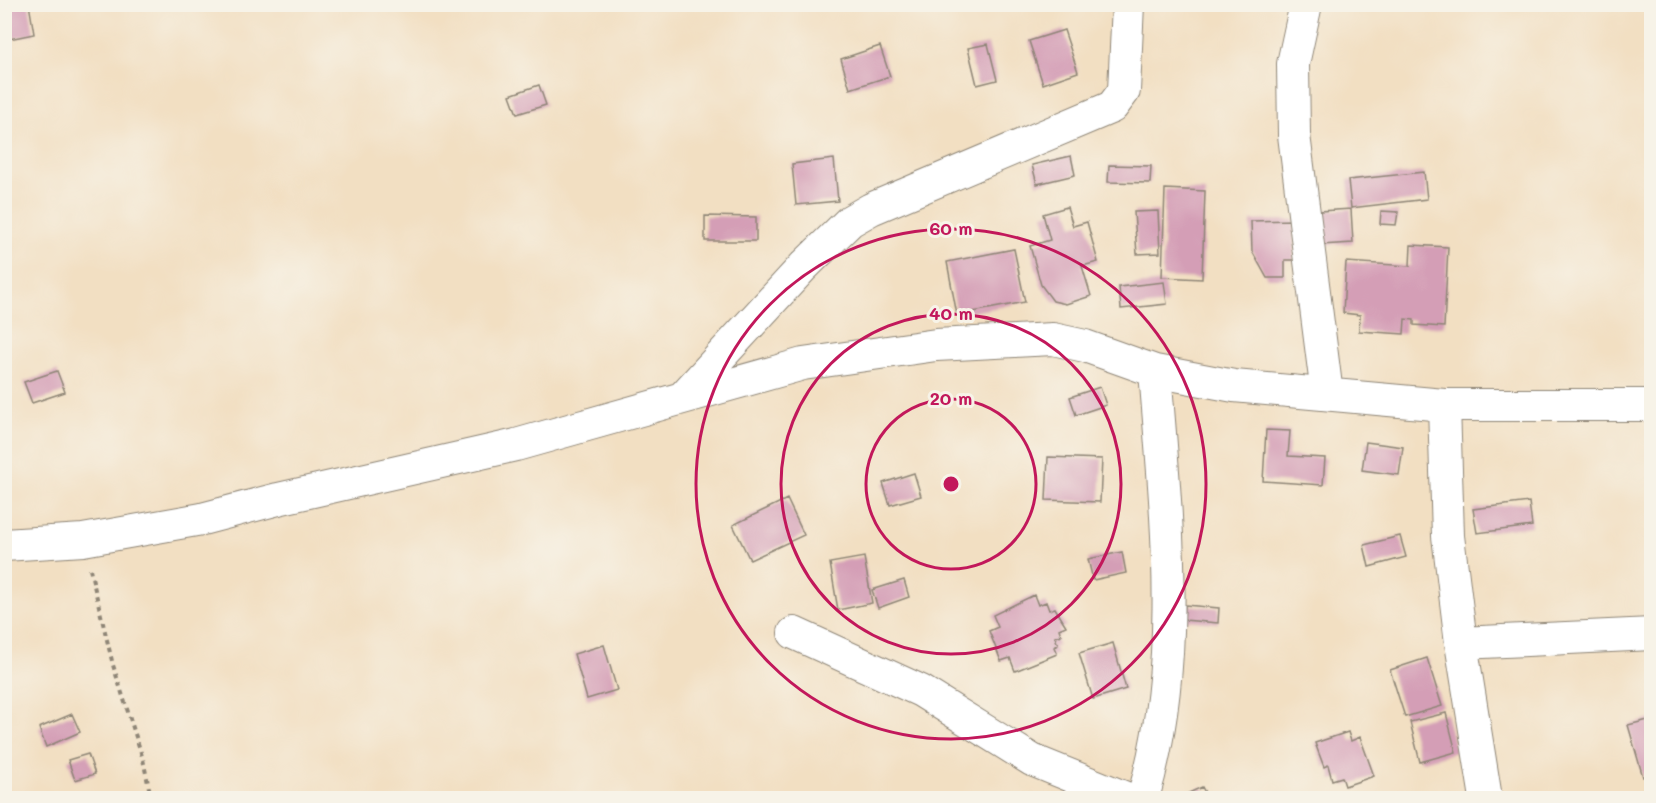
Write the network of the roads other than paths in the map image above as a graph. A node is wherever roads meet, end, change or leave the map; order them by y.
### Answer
1 (1128, 4) edge
2 (1306, 4) edge
3 (1155, 371) junction
4 (1326, 394) junction
5 (683, 397) junction
6 (1444, 405) junction
7 (1652, 405) edge
8 (4, 545) edge
9 (794, 633) dead end
10 (1652, 634) edge
11 (1461, 643) junction
12 (1126, 798) edge
13 (1143, 798) edge
14 (1486, 798) edge

1 - 5 street
2 - 4 street
3 - 4 street
3 - 5 street
3 - 13 street
4 - 6 street
5 - 8 street
6 - 7 street
6 - 11 street
9 - 12 street
10 - 11 street
11 - 14 street

